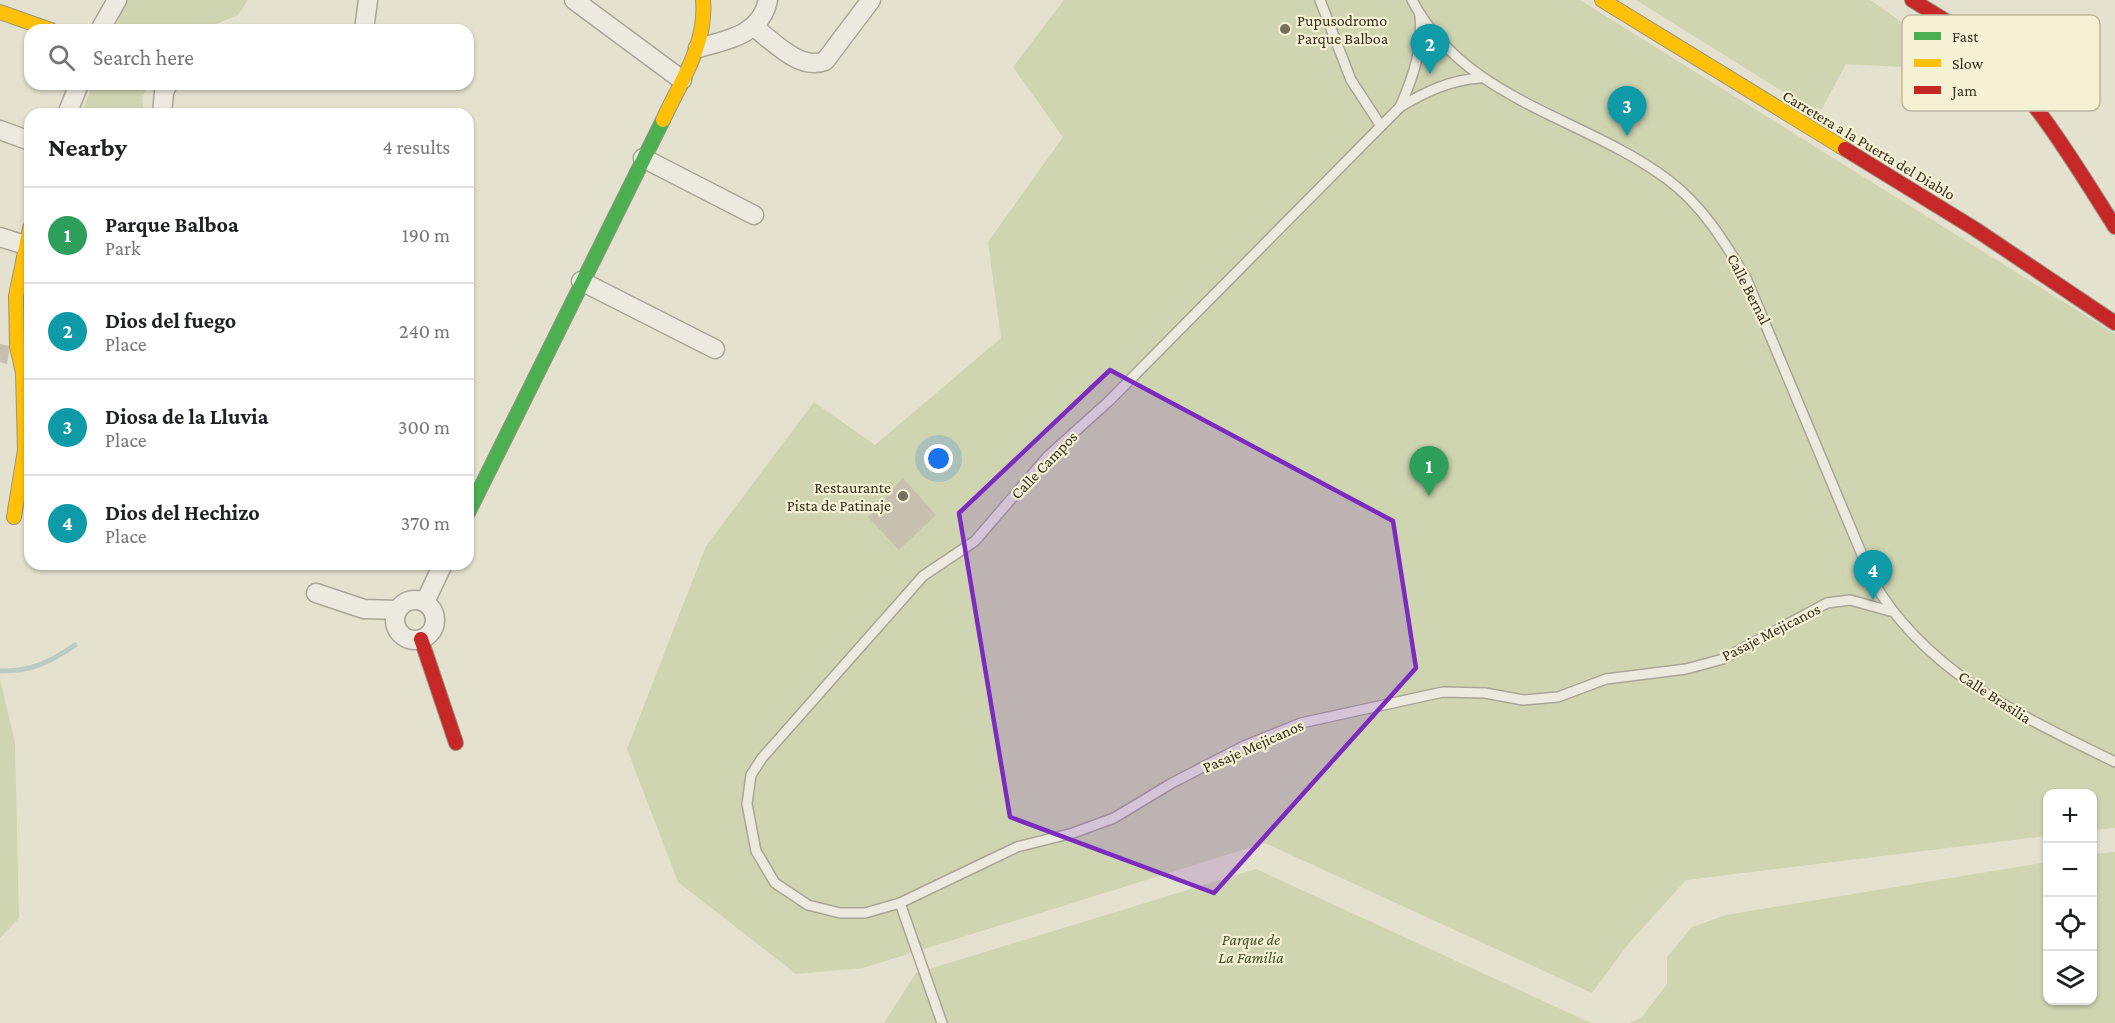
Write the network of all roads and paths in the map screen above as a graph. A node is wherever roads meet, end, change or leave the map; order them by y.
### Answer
1 (117, 0) edge
2 (369, 0) edge
3 (574, 0) edge
4 (703, 0) edge
5 (768, 0) edge
6 (871, 0) edge
7 (1320, 0) edge
8 (1412, 0) edge
9 (1602, 0) edge
10 (1912, 0) edge
11 (0, 12) edge
12 (1420, 14) junction
13 (1934, 15) edge
14 (34, 24) edge
15 (103, 24) edge
16 (365, 24) edge
17 (754, 27) junction
18 (699, 48) junction
19 (1480, 78) junction
20 (682, 80) junction
21 (77, 90) edge
22 (165, 90) edge
23 (1400, 107) junction
24 (69, 108) edge
25 (163, 108) edge
26 (2036, 111) edge
27 (1381, 126) junction
28 (0, 130) edge
29 (24, 139) edge
30 (643, 158) junction
31 (754, 216) dead end
32 (2115, 227) edge
33 (0, 237) edge
34 (24, 237) edge
35 (24, 257) edge
36 (581, 281) junction
37 (2115, 323) edge
38 (8, 343) edge
39 (715, 349) dead end
40 (24, 373) edge
41 (24, 456) edge
42 (474, 501) edge
43 (14, 517) dead end
44 (440, 570) edge
45 (316, 593) dead end
46 (425, 602) junction
47 (398, 610) junction
48 (1890, 611) junction
49 (421, 639) junction
50 (456, 743) dead end
51 (2115, 762) edge
52 (756, 851) joint
53 (900, 903) junction
54 (942, 1023) edge

1 - 15 street
2 - 16 street
3 - 20 street
4 - 18 street
5 - 17 street
6 - 17 street
7 - 27 lane
8 - 12 lane, Calle Bernal
9 - 37 street, Carretera a la Puerta del Diablo
10 - 13 street
11 - 14 street
12 - 19 lane, Calle Bernal
12 - 23 lane
17 - 18 street
18 - 20 street
19 - 23 lane
19 - 48 lane, Calle Bernal
20 - 30 street
21 - 24 street
22 - 25 street
23 - 27 lane, Calle Campos
26 - 32 street
27 - 52 lane, Calle Campos
28 - 29 street
30 - 31 street
30 - 36 street
33 - 34 street
35 - 38 street
36 - 39 street
36 - 42 street
38 - 40 street
41 - 43 street
44 - 46 street
45 - 47 street
46 - 47 street
46 - 49 street
47 - 49 street
48 - 51 lane, Calle Brasilia
48 - 53 lane, Pasaje Mejicanos
49 - 50 street
52 - 53 lane, Pasaje Mejicanos
53 - 54 lane

